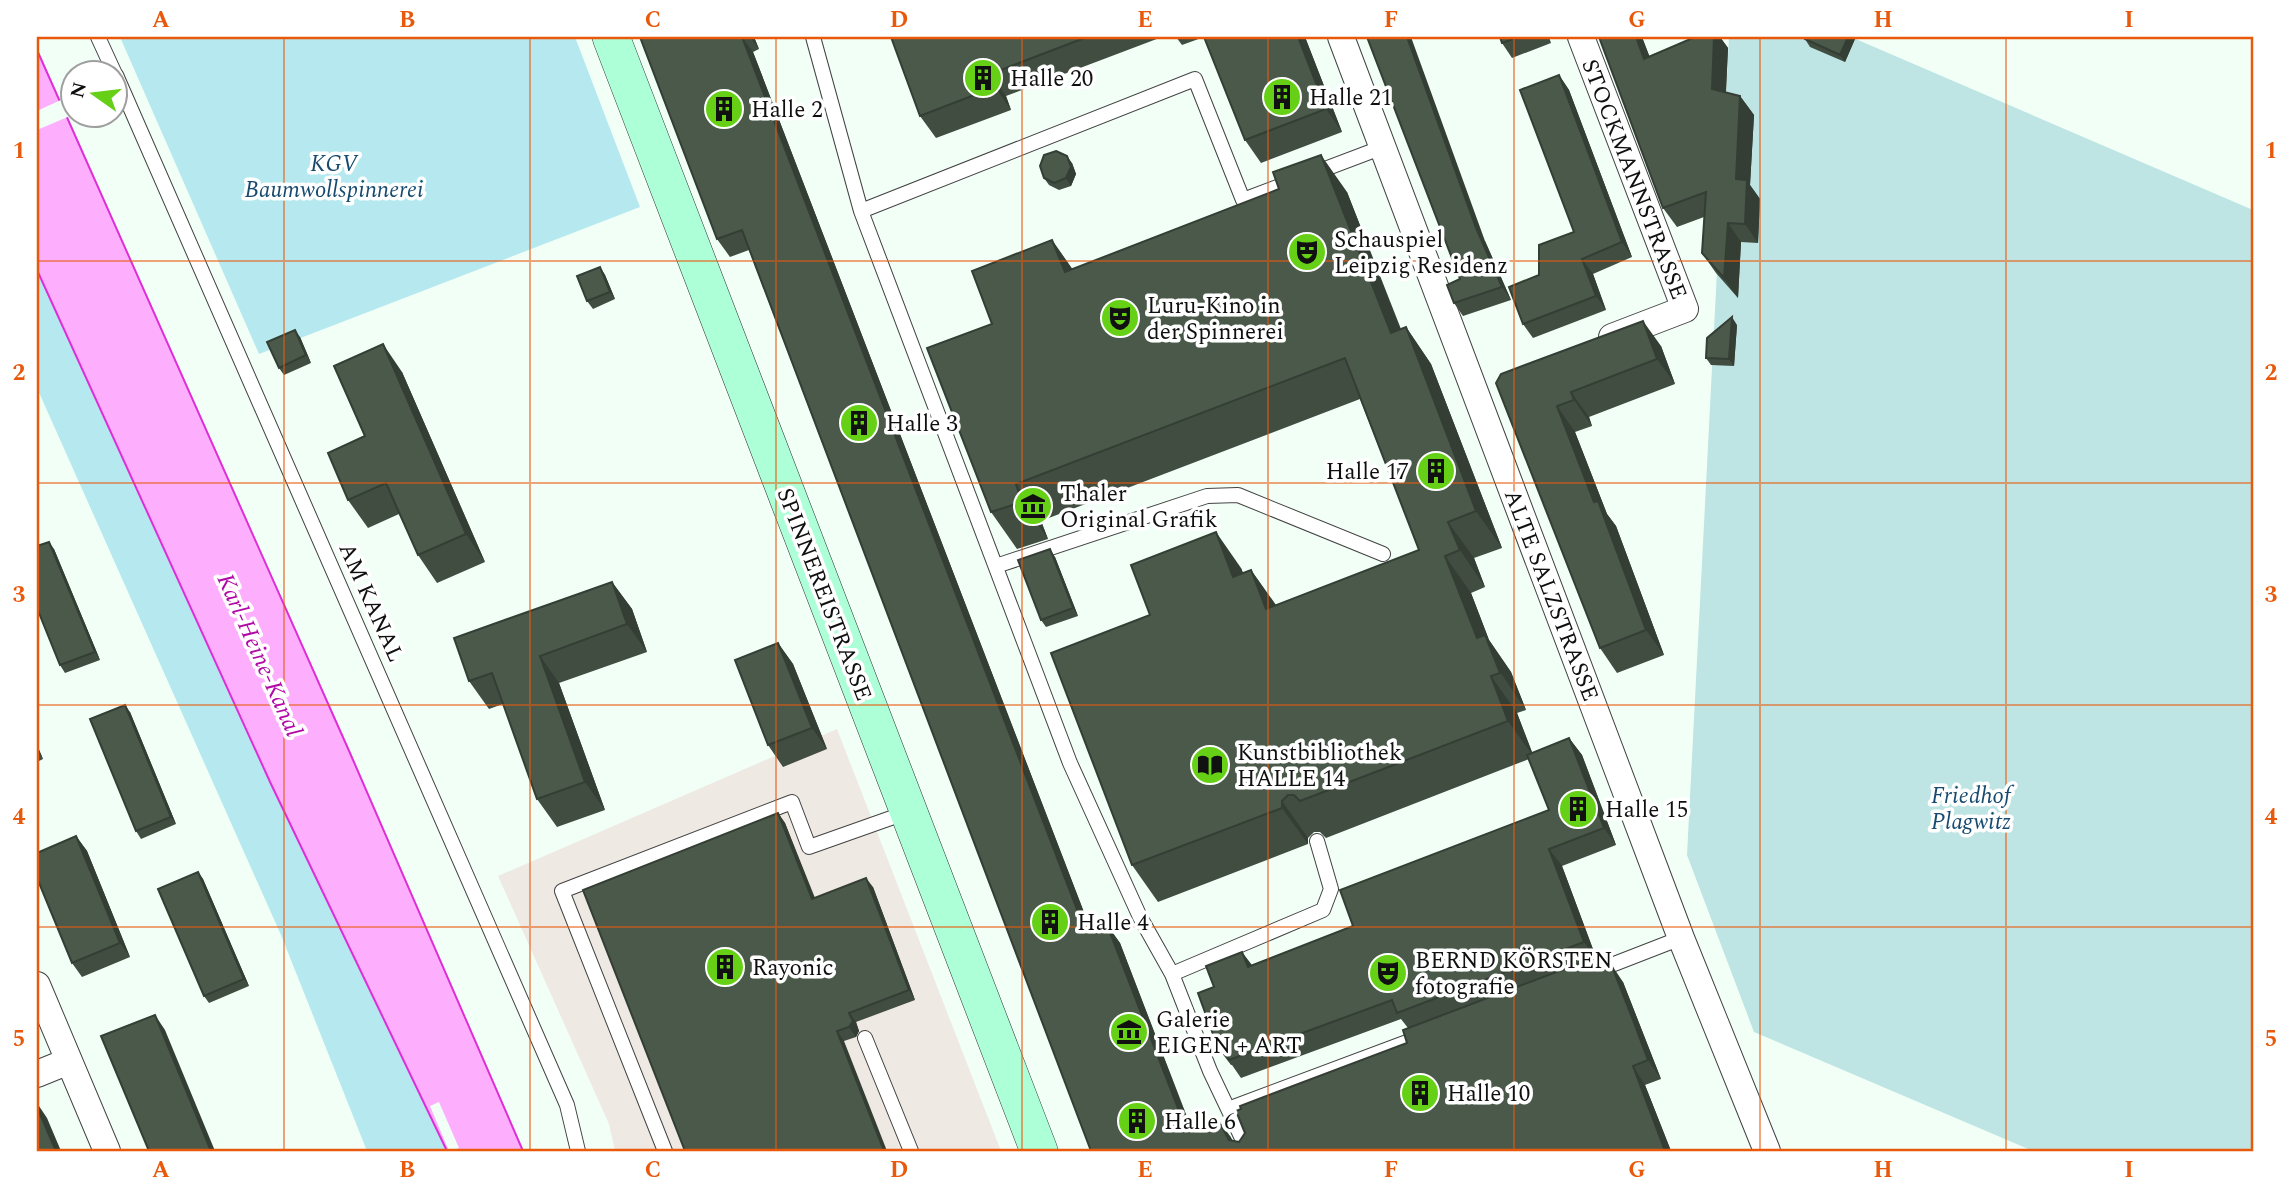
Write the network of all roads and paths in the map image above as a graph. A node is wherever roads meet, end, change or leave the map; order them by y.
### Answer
1 (98, 37) edge
2 (611, 37) edge
3 (813, 37) edge
4 (1341, 37) edge
5 (1581, 37) edge
6 (109, 60) edge
7 (130, 108) edge
8 (1382, 147) junction
9 (861, 211) junction
10 (1586, 346) edge
11 (1500, 379) edge
12 (1475, 388) junction
13 (1383, 554) dead end
14 (996, 566) junction
15 (909, 812) junction
16 (1317, 841) dead end
17 (1681, 938) junction
18 (1172, 974) junction
19 (1578, 977) edge
20 (37, 985) edge
21 (1435, 1031) edge
22 (865, 1038) dead end
23 (69, 1061) junction
24 (37, 1074) edge
25 (1228, 1109) junction
26 (107, 1151) edge
27 (578, 1151) edge
28 (665, 1151) edge
29 (912, 1151) edge
30 (1039, 1151) edge
31 (1248, 1151) edge
32 (1768, 1151) edge

1 - 6 lane, AM KANAL
2 - 15 street, SPINNEREISTRASSE
3 - 9 lane
4 - 8 street, ALTE SALZSTRASSE
5 - 10 street, STOCKMANNSTRASSE
7 - 27 lane, AM KANAL
8 - 9 lane
8 - 12 street, ALTE SALZSTRASSE
9 - 14 lane
11 - 12 street
12 - 17 street, ALTE SALZSTRASSE
13 - 14 lane
14 - 18 lane
15 - 28 lane
15 - 30 street, SPINNEREISTRASSE
16 - 18 lane
17 - 19 lane
17 - 32 street, ALTE SALZSTRASSE
18 - 25 lane
20 - 23 street
21 - 25 lane
22 - 29 lane
23 - 24 street
23 - 26 street
25 - 31 lane

